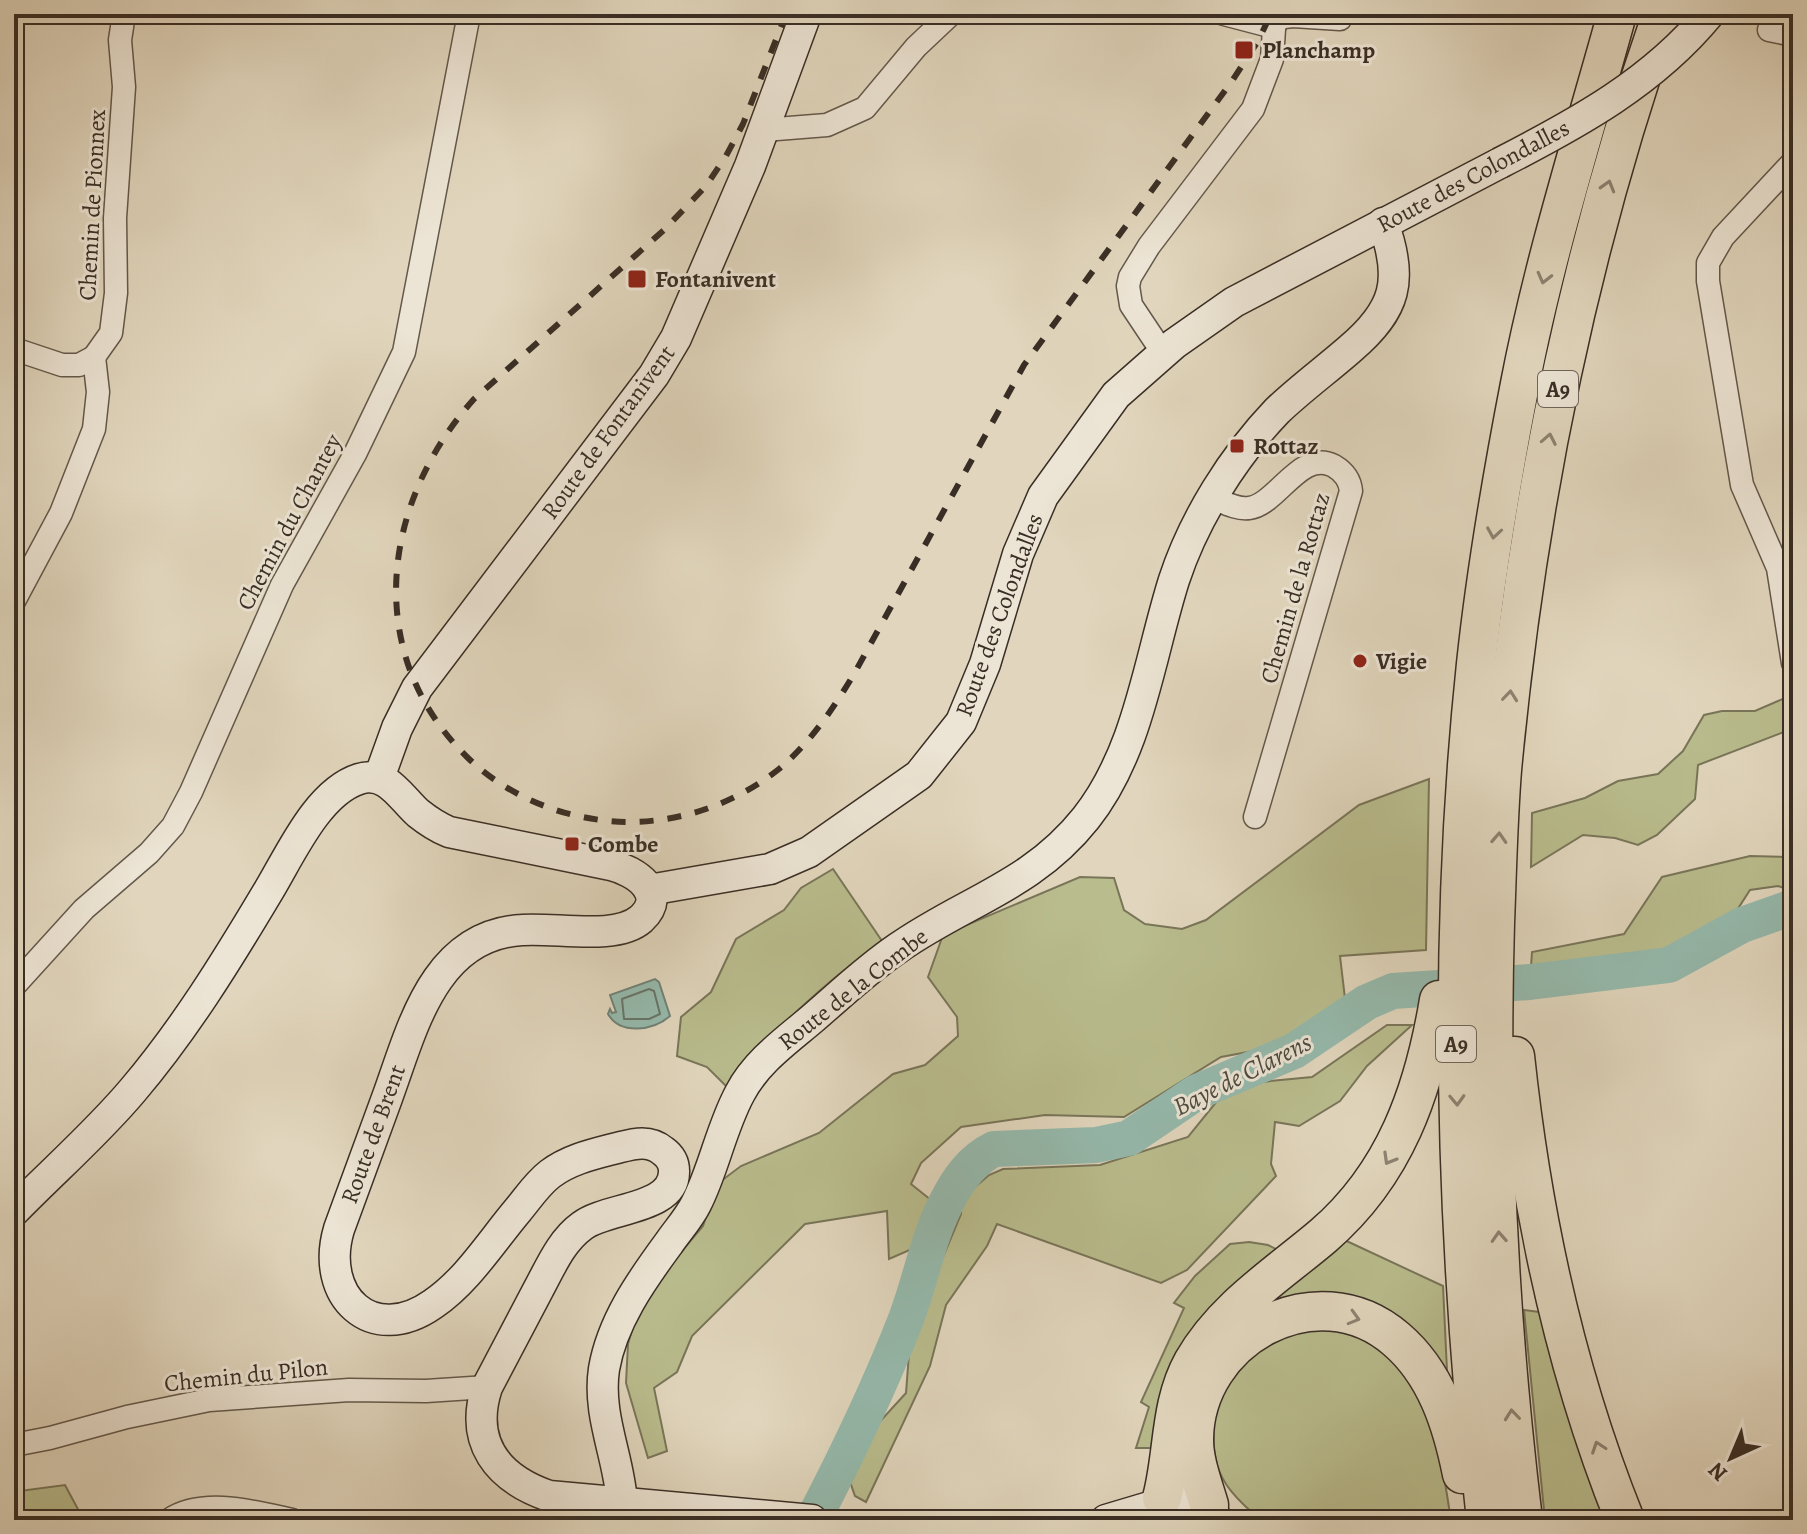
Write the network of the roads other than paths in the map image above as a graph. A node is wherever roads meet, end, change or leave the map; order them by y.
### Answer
1 (124, 14) edge
2 (469, 14) edge
3 (806, 14) edge
4 (951, 14) edge
5 (1224, 14) edge
6 (1617, 14) edge
7 (1662, 14) edge
8 (1709, 14) edge
9 (1275, 19) edge
10 (1340, 19) dead end
11 (1769, 30) dead end
12 (1793, 35) edge
13 (764, 130) junction
14 (1793, 162) edge
15 (1383, 223) junction
16 (14, 349) edge
17 (1163, 353) junction
18 (94, 357) junction
19 (1213, 498) junction
20 (14, 601) edge
21 (1793, 663) edge
22 (1484, 772) junction
23 (379, 778) junction
24 (1255, 817) dead end
25 (1460, 867) junction
26 (1497, 878) junction
27 (649, 890) junction
28 (14, 986) edge
29 (14, 1211) edge
30 (1486, 1317) junction
31 (487, 1387) junction
32 (14, 1445) edge
33 (622, 1502) junction
34 (1154, 1508) edge
35 (1217, 1514) edge
36 (169, 1520) edge
37 (292, 1520) edge
38 (812, 1520) edge
39 (1106, 1520) edge
40 (1473, 1520) edge
41 (1486, 1520) edge
42 (1523, 1520) edge
43 (1625, 1520) edge

1 - 18 street, Chemin de Pionnex
2 - 28 street, Chemin du Chantey
3 - 13 street, Route de Fontanivent
4 - 13 street
5 - 9 street
6 -> 22 highway, A9
22 -> 7 highway, A9
8 - 15 street, Route des Colondalles, bridge
9 - 10 street
9 - 17 street
11 - 12 street
13 - 23 street, Route de Fontanivent
14 - 21 street
15 - 17 street, Route des Colondalles
15 - 19 street, Route de la Combe
16 - 18 street
17 - 27 street, Route des Colondalles
18 - 20 street
19 - 24 street, Chemin de la Rottaz
19 - 33 street, Route de la Combe
22 - 25 highway, A9
26 -> 22 highway, A9
23 - 27 street
23 - 29 street
25 -> 30 highway, A9
25 -> 34 highway
30 -> 26 highway, A9
43 -> 26 highway
27 - 31 street, Route de Brent
30 - 41 highway, A9
42 -> 30 highway, A9
31 - 32 street, Chemin du Pilon
31 - 33 street, Route de Brent
33 - 38 street, Route de Brent
34 - 35 street
34 - 39 street
35 -> 40 highway
36 - 37 street

